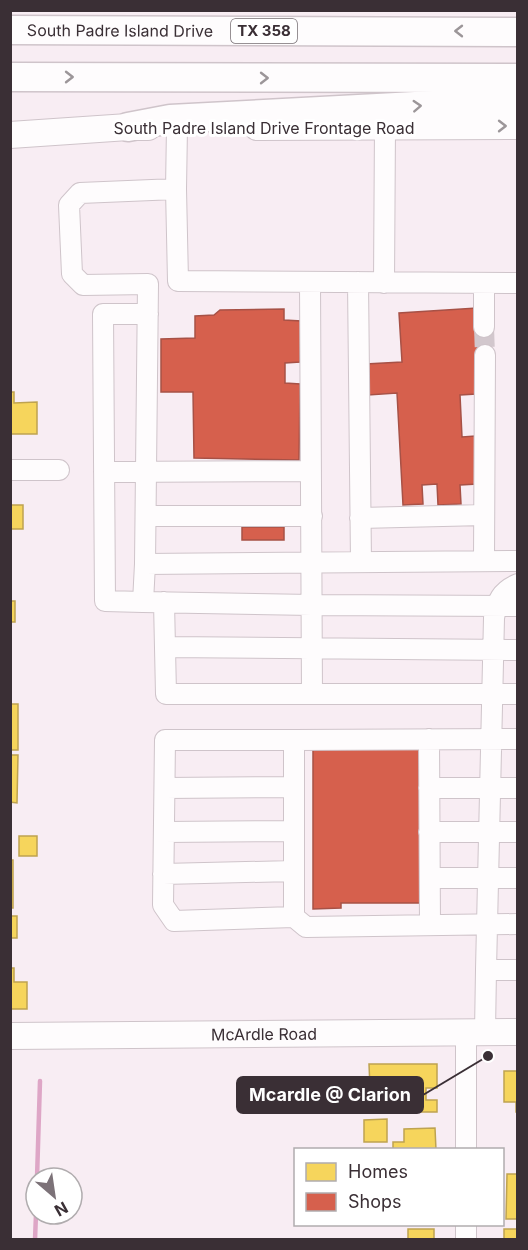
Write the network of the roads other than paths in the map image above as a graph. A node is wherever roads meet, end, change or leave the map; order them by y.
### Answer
1 (10, 30) edge
2 (518, 32) edge
3 (10, 77) edge
4 (518, 78) edge
5 (518, 104) edge
6 (386, 126) junction
7 (518, 126) edge
8 (128, 127) junction
9 (177, 127) junction
10 (10, 135) edge
11 (176, 189) junction
12 (178, 281) junction
13 (310, 282) junction
14 (358, 282) junction
15 (384, 283) junction
16 (484, 283) junction
17 (518, 283) edge
18 (148, 284) junction
19 (148, 314) junction
20 (484, 327) tunnel mouth
21 (484, 355) tunnel mouth
22 (10, 470) edge
23 (59, 470) dead end
24 (311, 471) junction
25 (104, 472) junction
26 (146, 472) junction
27 (484, 514) junction
28 (146, 516) junction
29 (312, 516) junction
30 (360, 518) junction
31 (484, 561) junction
32 (518, 561) edge
33 (312, 562) junction
34 (361, 562) junction
35 (145, 564) junction
36 (518, 584) edge
37 (143, 602) junction
38 (164, 602) junction
39 (312, 605) junction
40 (496, 606) junction
41 (518, 606) edge
42 (165, 647) junction
43 (311, 649) junction
44 (494, 650) junction
45 (518, 650) edge
46 (312, 694) junction
47 (493, 694) junction
48 (518, 694) edge
49 (429, 739) junction
50 (492, 739) junction
51 (294, 740) junction
52 (518, 740) edge
53 (294, 787) junction
54 (165, 788) junction
55 (429, 788) junction
56 (490, 788) junction
57 (518, 788) edge
58 (294, 831) junction
59 (164, 832) junction
60 (429, 832) junction
61 (518, 832) edge
62 (489, 833) junction
63 (294, 872) junction
64 (163, 874) junction
65 (430, 878) junction
66 (488, 878) junction
67 (518, 878) edge
68 (294, 917) junction
69 (487, 924) junction
70 (518, 924) edge
71 (430, 925) junction
72 (486, 970) junction
73 (518, 970) edge
74 (476, 1032) junction
75 (518, 1032) edge
76 (10, 1036) edge
77 (466, 1148) edge

2 -> 1 highway, South Padre Island Drive / TX 358
3 -> 4 highway
8 -> 5 highway
6 -> 7 main road, South Padre Island Drive Frontage Road
6 - 9 main road, South Padre Island Drive Frontage Road
6 - 15 street
8 - 9 main road, South Padre Island Drive Frontage Road
8 - 10 main road, South Padre Island Drive Frontage Road
9 - 11 street
11 - 12 street
11 - 18 street
12 - 13 street
12 - 18 street
13 - 14 street
13 - 24 street
14 - 15 street
14 - 30 street
15 - 16 street
16 - 17 street
16 - 20 street
18 - 19 street
19 - 25 street
19 - 26 street
21 - 27 street
22 - 23 street
24 - 26 street
24 - 29 street
25 - 26 street
25 - 37 street
26 - 28 street
27 - 30 street
27 - 31 street
28 - 29 street
28 - 35 street
29 - 33 street
30 - 34 street
31 - 32 street
31 - 34 street
33 - 34 street
33 - 35 street
33 - 39 street
35 - 37 street
36 - 40 street
37 - 38 street
38 - 39 street
38 - 42 street
39 - 40 street
39 - 43 street
40 - 41 street
40 - 44 street
42 - 43 street
42 - 46 street
43 - 44 street
43 - 46 street
44 - 45 street
44 - 47 street
46 - 47 street
47 - 48 street
47 - 50 street
49 - 50 street
49 - 51 street
49 - 55 street
50 - 52 street
50 - 56 street
51 - 53 street
51 - 54 street
53 - 54 street
53 - 58 street
54 - 59 street
55 - 56 street
55 - 60 street
56 - 57 street
56 - 62 street
58 - 59 street
58 - 63 street
59 - 64 street
60 - 62 street
60 - 65 street
61 - 62 street
62 - 66 street
63 - 64 street
63 - 68 street
64 - 68 street
65 - 66 street
65 - 71 street
66 - 67 street
66 - 69 street
68 - 71 street
69 - 70 street
69 - 71 street
69 - 72 street
72 - 73 street
72 - 74 street
74 - 75 main road, McArdle Road
74 - 76 main road, McArdle Road
74 - 77 street

